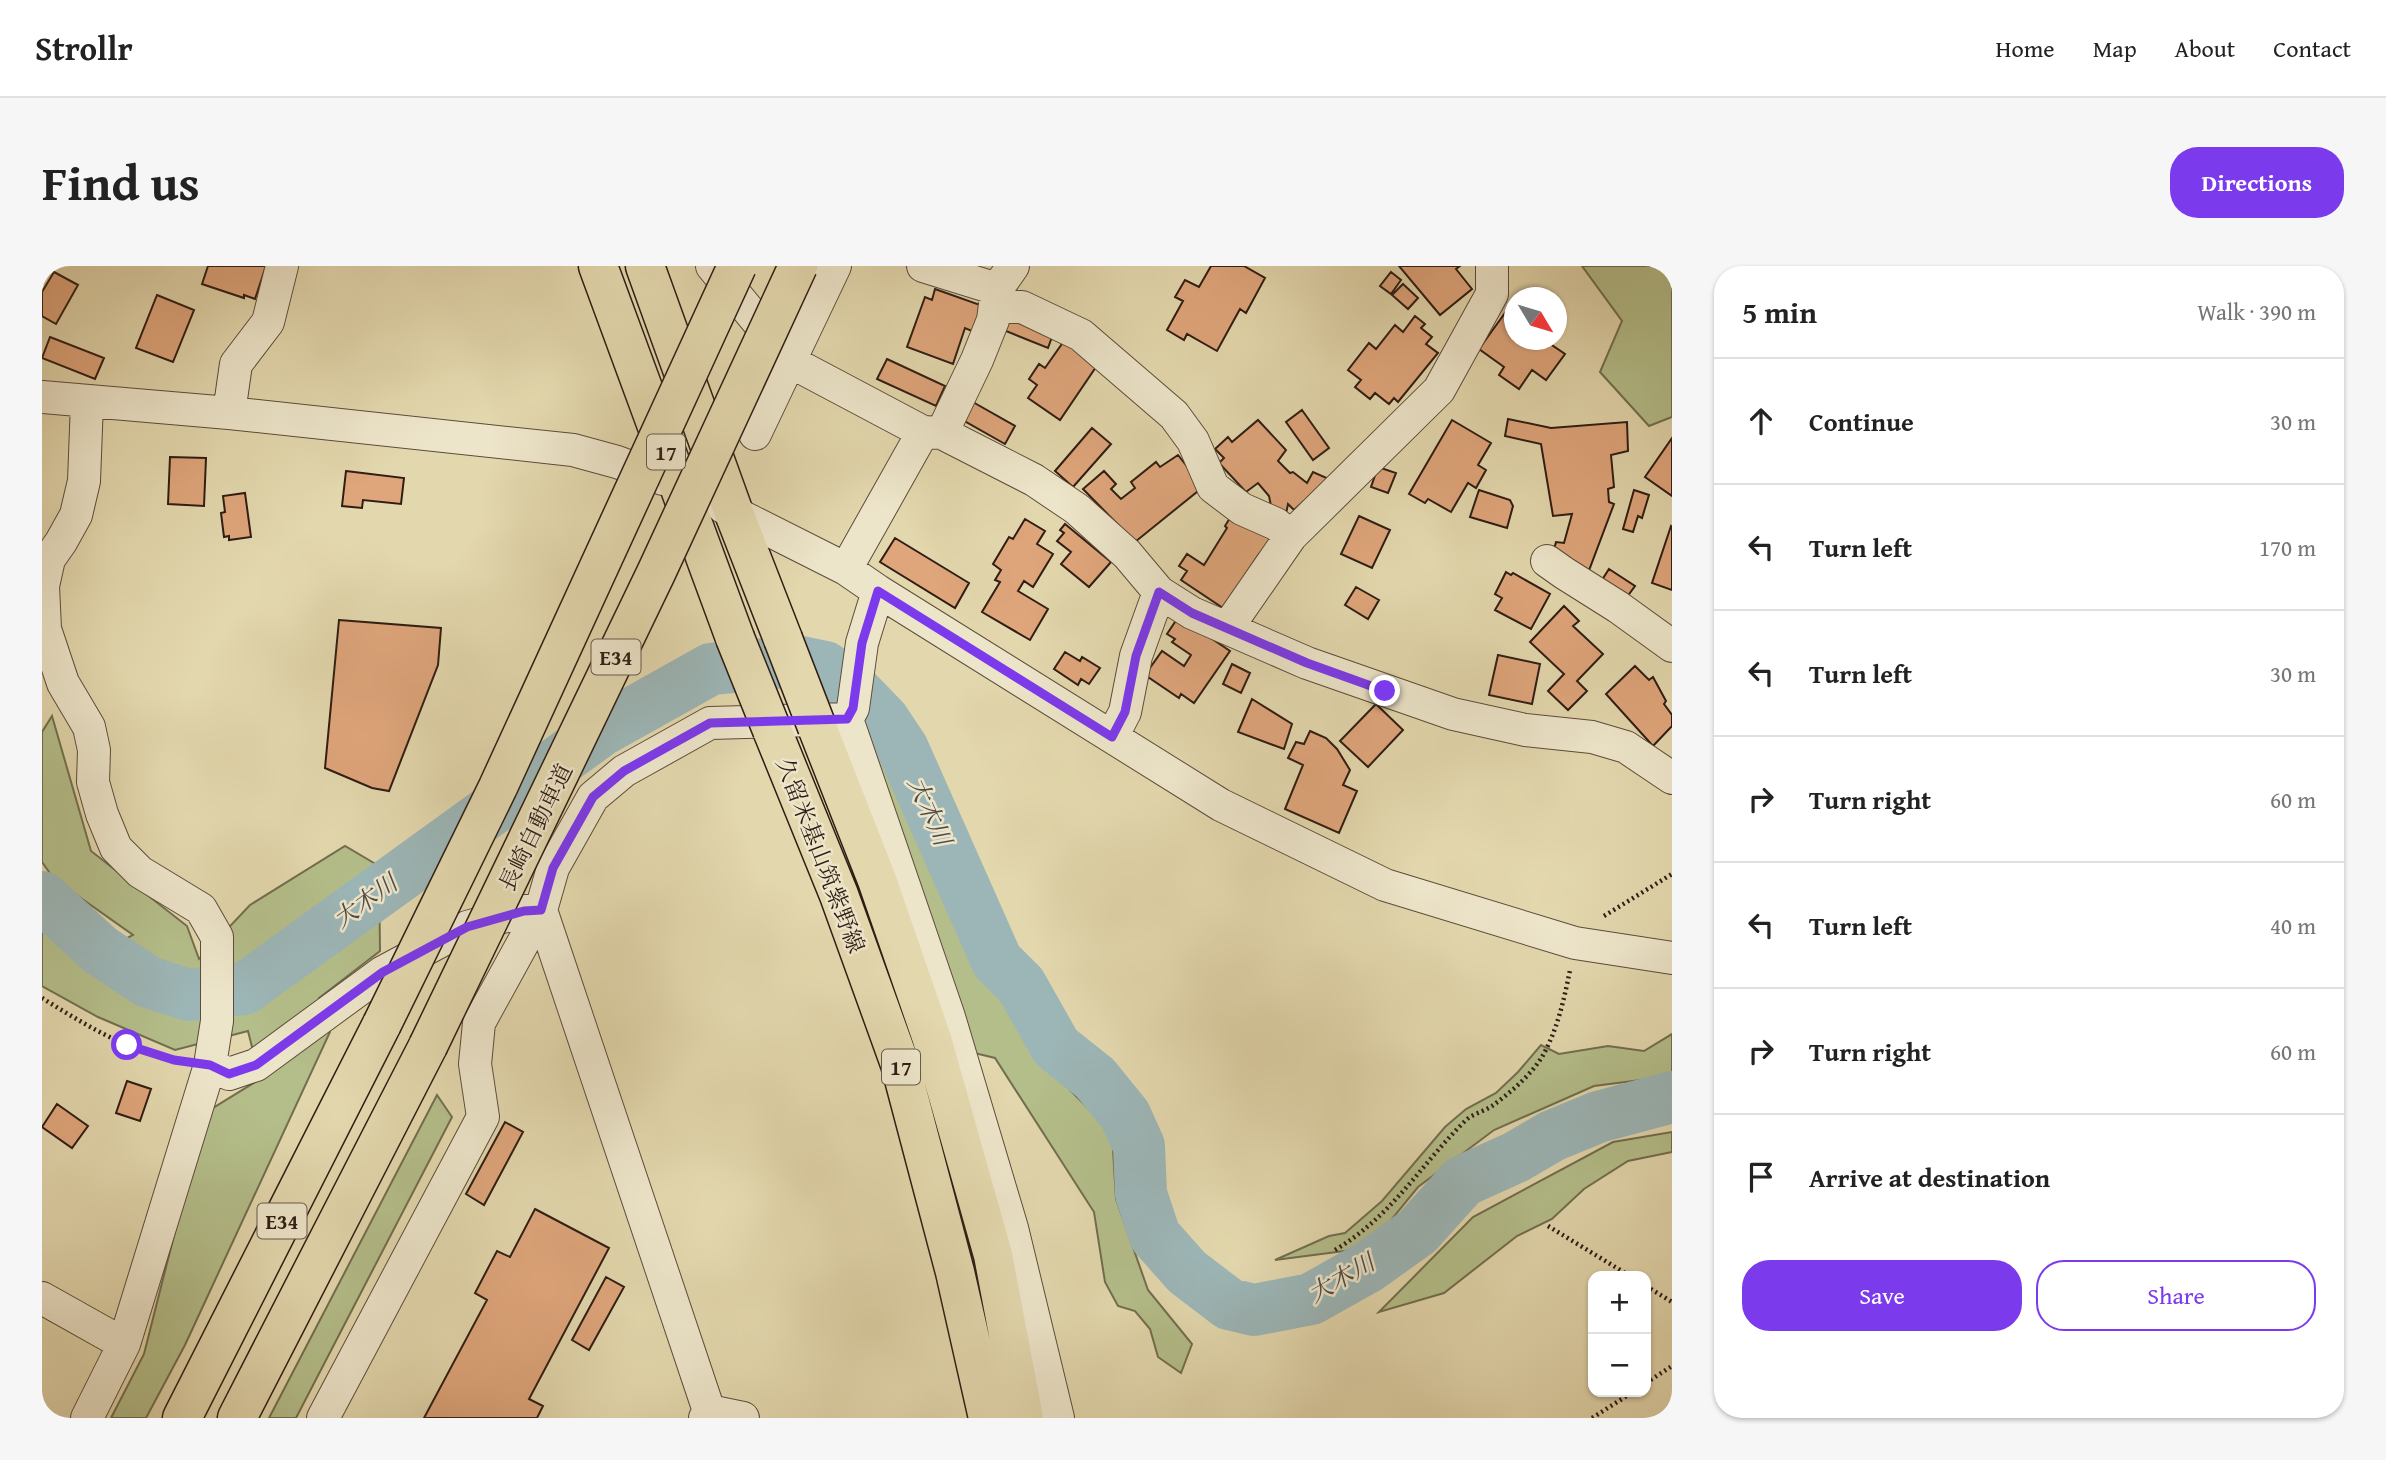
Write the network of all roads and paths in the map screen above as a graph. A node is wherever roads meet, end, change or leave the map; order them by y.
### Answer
1 (282, 266) edge
2 (598, 266) edge
3 (645, 266) edge
4 (712, 266) edge
5 (737, 266) edge
6 (798, 266) edge
7 (835, 266) edge
8 (923, 266) edge
9 (1492, 266) edge
10 (1001, 287) edge
11 (791, 362) junction
12 (42, 397) edge
13 (87, 402) junction
14 (229, 413) junction
15 (932, 433) junction
16 (755, 434) dead end
17 (677, 484) junction
18 (734, 513) junction
19 (1291, 536) junction
20 (1547, 561) dead end
21 (846, 569) junction
22 (878, 591) junction
23 (1159, 592) junction
24 (1228, 627) junction
25 (1672, 646) edge
26 (839, 718) junction
27 (1112, 737) junction
28 (1672, 778) edge
29 (1672, 874) edge
30 (541, 910) junction
31 (1574, 943) junction
32 (1672, 958) edge
33 (42, 998) edge
34 (210, 1065) junction
35 (1548, 1226) dead end
36 (1335, 1250) dead end
37 (1622, 1271) edge
38 (1651, 1289) edge
39 (42, 1298) edge
40 (1672, 1302) edge
41 (124, 1344) junction
42 (1672, 1366) edge
43 (1651, 1380) edge
44 (1625, 1397) edge
45 (707, 1414) edge
46 (87, 1418) edge
47 (182, 1418) edge
48 (237, 1418) edge
49 (323, 1418) edge
50 (743, 1418) edge
51 (988, 1418) edge
52 (1024, 1418) edge
53 (1058, 1418) edge
54 (1592, 1418) edge

1 - 14 street
2 - 17 main road, 久留米基山筑紫野線 / 17
3 - 18 main road, 久留米基山筑紫野線 / 17
4 - 11 street
5 - 47 main road, E34, bridge
6 - 48 main road, 長崎自動車道 / E34, bridge
7 - 11 street
8 - 10 street
9 - 19 street
10 - 15 street
10 - 19 street
11 - 15 street
11 - 16 street
12 - 13 street
13 - 14 street
13 - 34 street
14 - 17 street
15 - 21 street
15 - 23 street
17 - 18 street
17 - 51 main road, 久留米基山筑紫野線 / 17, bridge
18 - 21 street
18 - 26 main road, 久留米基山筑紫野線 / 17, bridge
19 - 24 street
20 - 25 street
21 - 22 street
22 - 26 street
22 - 27 street
23 - 24 street
23 - 27 street
24 - 28 street
26 - 30 street
26 - 52 main road, 久留米基山筑紫野線 / 17
26 - 53 street
27 - 31 street
29 - 31 path
30 - 34 street
30 - 45 street
30 - 49 street
31 - 32 street
31 - 36 path
33 - 34 path
34 - 41 street
35 - 37 path
38 - 40 path
39 - 41 street
41 - 46 street
42 - 43 path
44 - 54 path
45 - 50 street

